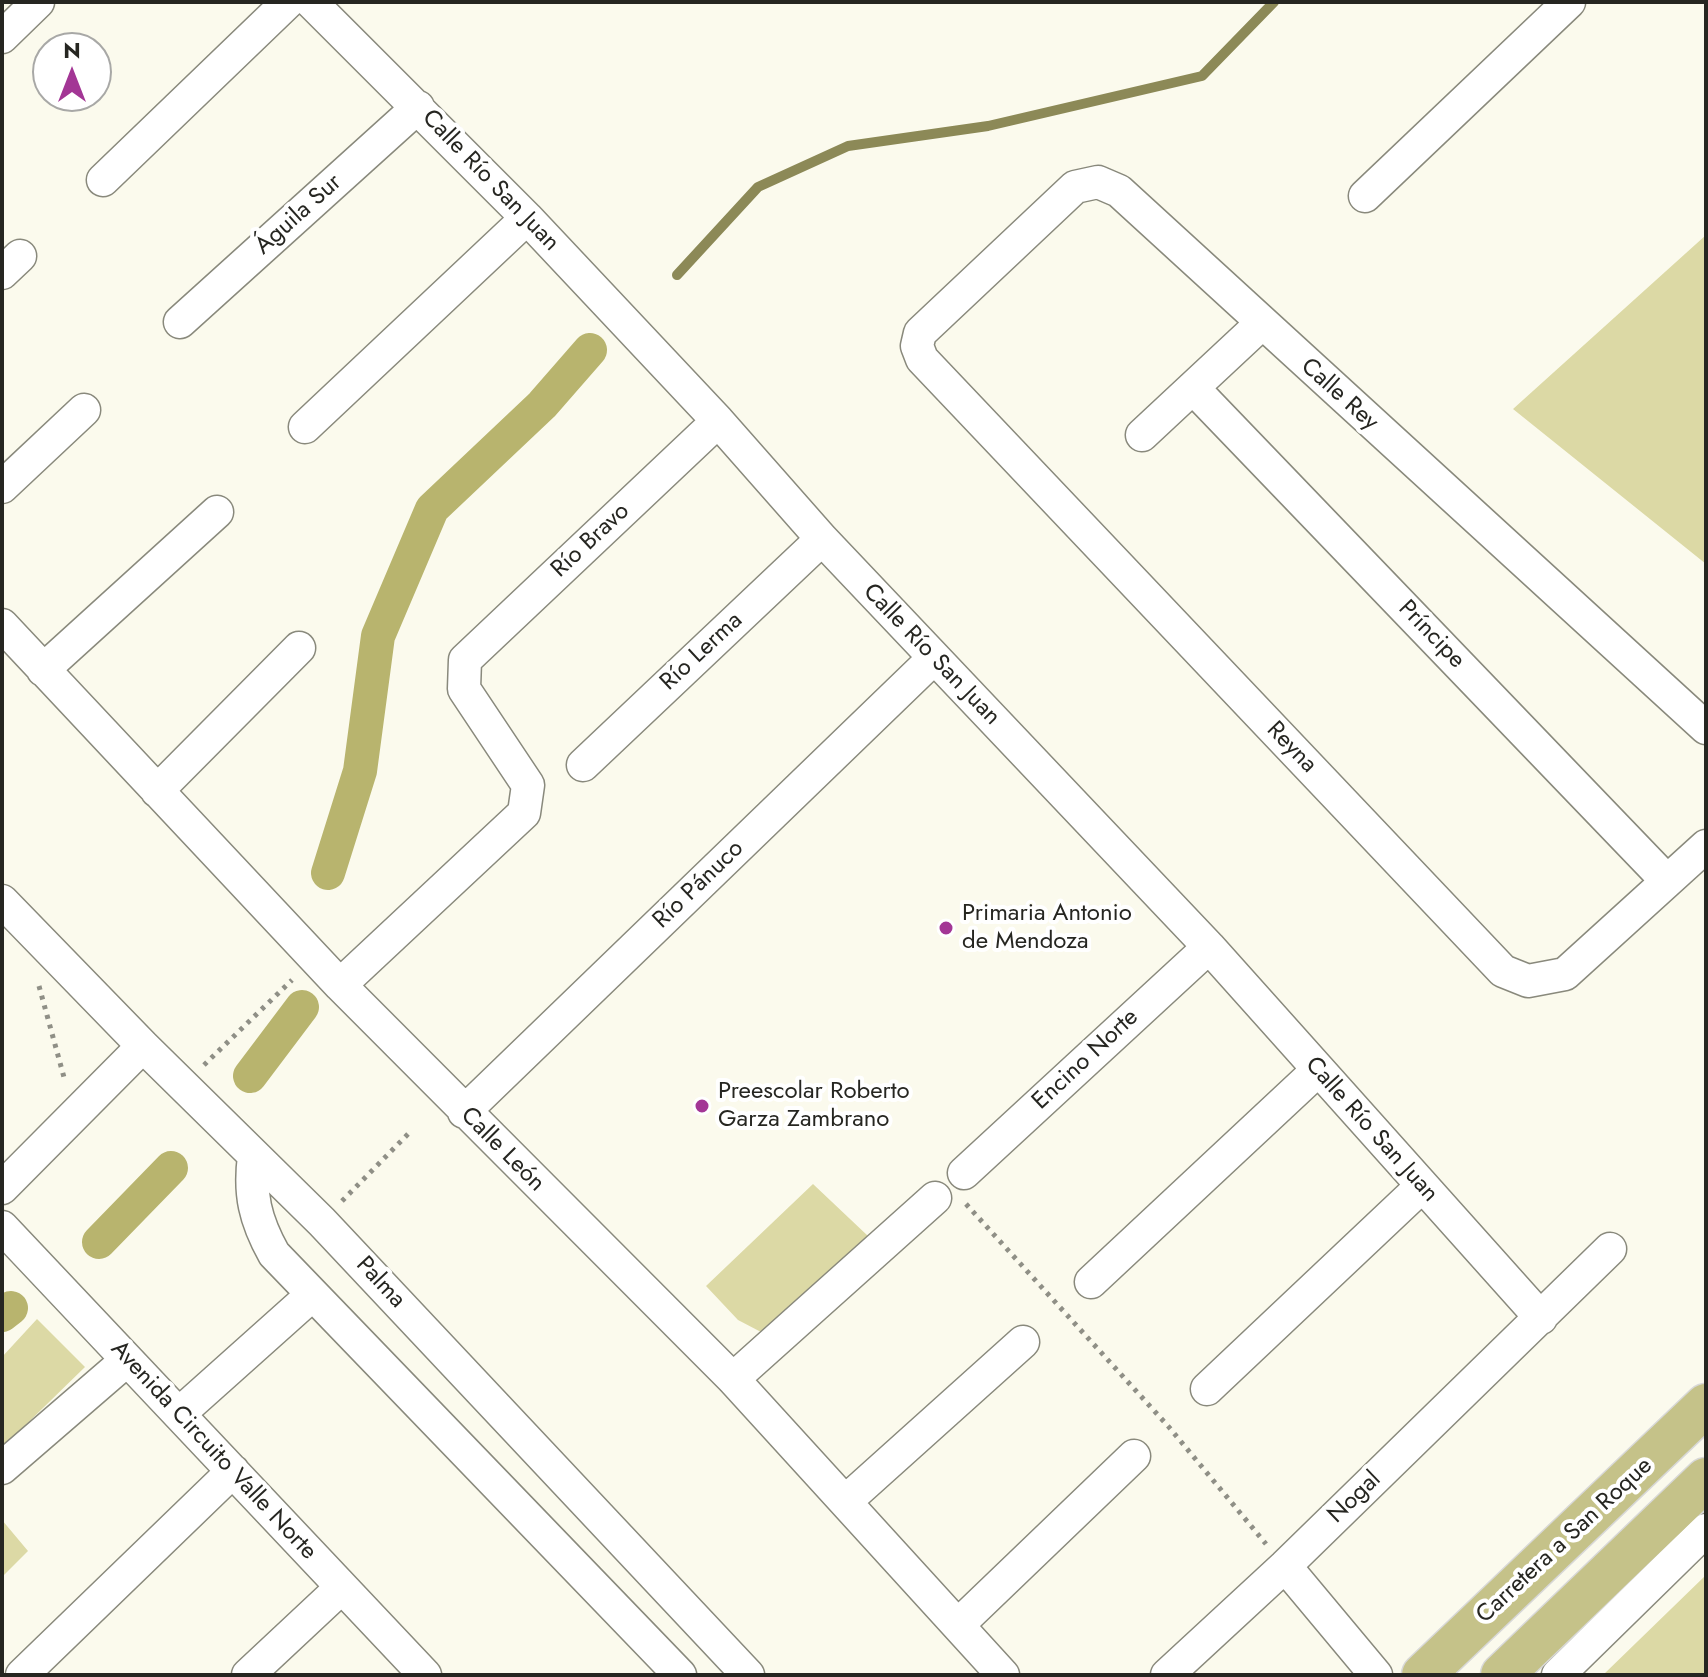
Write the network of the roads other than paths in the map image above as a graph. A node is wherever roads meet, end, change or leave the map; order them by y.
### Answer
1 (38, 2) edge
2 (288, 2) edge
3 (311, 2) edge
4 (1569, 2) edge
5 (2, 37) edge
6 (418, 107) junction
7 (103, 180) dead end
8 (1365, 196) dead end
9 (527, 218) junction
10 (180, 322) dead end
11 (1261, 324) junction
12 (920, 333) joint
13 (1194, 389) junction
14 (84, 410) dead end
15 (718, 421) junction
16 (305, 427) dead end
17 (1142, 435) dead end
18 (2, 487) edge
19 (217, 512) dead end
20 (822, 539) junction
21 (2, 625) edge
22 (299, 648) dead end
23 (934, 658) junction
24 (43, 670) junction
25 (1706, 728) edge
26 (583, 765) dead end
27 (157, 791) junction
28 (1706, 846) edge
29 (1667, 881) junction
30 (2, 901) edge
31 (1209, 947) junction
32 (340, 985) junction
33 (143, 1046) junction
34 (1318, 1070) junction
35 (464, 1112) junction
36 (254, 1156) junction
37 (1421, 1187) junction
38 (2, 1188) edge
39 (3, 1229) edge
40 (1610, 1249) dead end
41 (1091, 1282) dead end
42 (312, 1295) junction
43 (1541, 1318) junction
44 (1023, 1342) dead end
45 (127, 1360) junction
46 (733, 1379) junction
47 (1207, 1389) dead end
48 (1706, 1405) edge
49 (180, 1413) junction
50 (1706, 1423) edge
51 (1134, 1456) dead end
52 (1653, 1457) junction
53 (2, 1468) edge
54 (233, 1471) junction
55 (1706, 1479) edge
56 (846, 1501) junction
57 (1706, 1530) edge
58 (1285, 1566) junction
59 (341, 1588) junction
60 (958, 1625) junction
61 (1551, 1628) junction
62 (22, 1675) edge
63 (248, 1675) edge
64 (425, 1675) edge
65 (680, 1675) edge
66 (748, 1675) edge
67 (1003, 1675) edge
68 (1167, 1675) edge
69 (1376, 1675) edge
70 (1423, 1675) edge
71 (1458, 1675) edge
72 (1502, 1675) edge
73 (1558, 1675) edge

1 - 5 street
2 - 7 street
3 - 6 street, Calle Río San Juan
4 - 8 street
6 - 9 street, Calle Río San Juan
6 - 10 street, Águila Sur
9 - 15 street, Calle Río San Juan
9 - 16 street
11 - 12 street, Calle Rey
11 - 13 street
11 - 25 street, Calle Rey
12 - 29 street, Reyna
13 - 17 street
13 - 29 street, Príncipe
14 - 18 street
15 - 20 street, Calle Río San Juan
15 - 32 street, Río Bravo
19 - 24 street
20 - 23 street, Calle Río San Juan
20 - 26 street, Río Lerma
21 - 24 street, Calle León
22 - 27 street
23 - 31 street, Calle Río San Juan
23 - 35 street, Río Pánuco
24 - 27 street, Calle León
27 - 32 street, Calle León
28 - 29 street, Reyna
30 - 33 street, Palma
31 - 34 street, Calle Río San Juan
31 - 46 street, Encino Norte
32 - 35 street, Calle León
33 - 36 street, Palma
33 - 38 street
34 - 37 street, Calle Río San Juan
34 - 41 street
35 - 46 street, Calle León
36 - 42 street
36 - 66 street, Palma
37 - 43 street, Calle Río San Juan
37 - 47 street
39 - 45 street, Avenida Circuito Valle Norte
40 - 43 street, Nogal
42 - 49 street
42 - 65 street
43 - 58 street, Nogal
44 - 56 street
45 - 49 street, Avenida Circuito Valle Norte
45 - 53 street
46 - 56 street, Calle León
48 - 52 main road, Carretera a San Roque
49 - 54 street, Avenida Circuito Valle Norte
50 - 52 main road
51 - 60 street
52 - 70 main road, Carretera a San Roque
54 - 59 street, Avenida Circuito Valle Norte
54 - 62 street
55 - 61 main road
56 - 60 street, Calle León
57 - 73 street
58 - 68 street, Nogal
58 - 69 street
59 - 63 street
59 - 64 street, Avenida Circuito Valle Norte
60 - 67 street, Calle León
61 - 71 main road
61 - 72 main road

